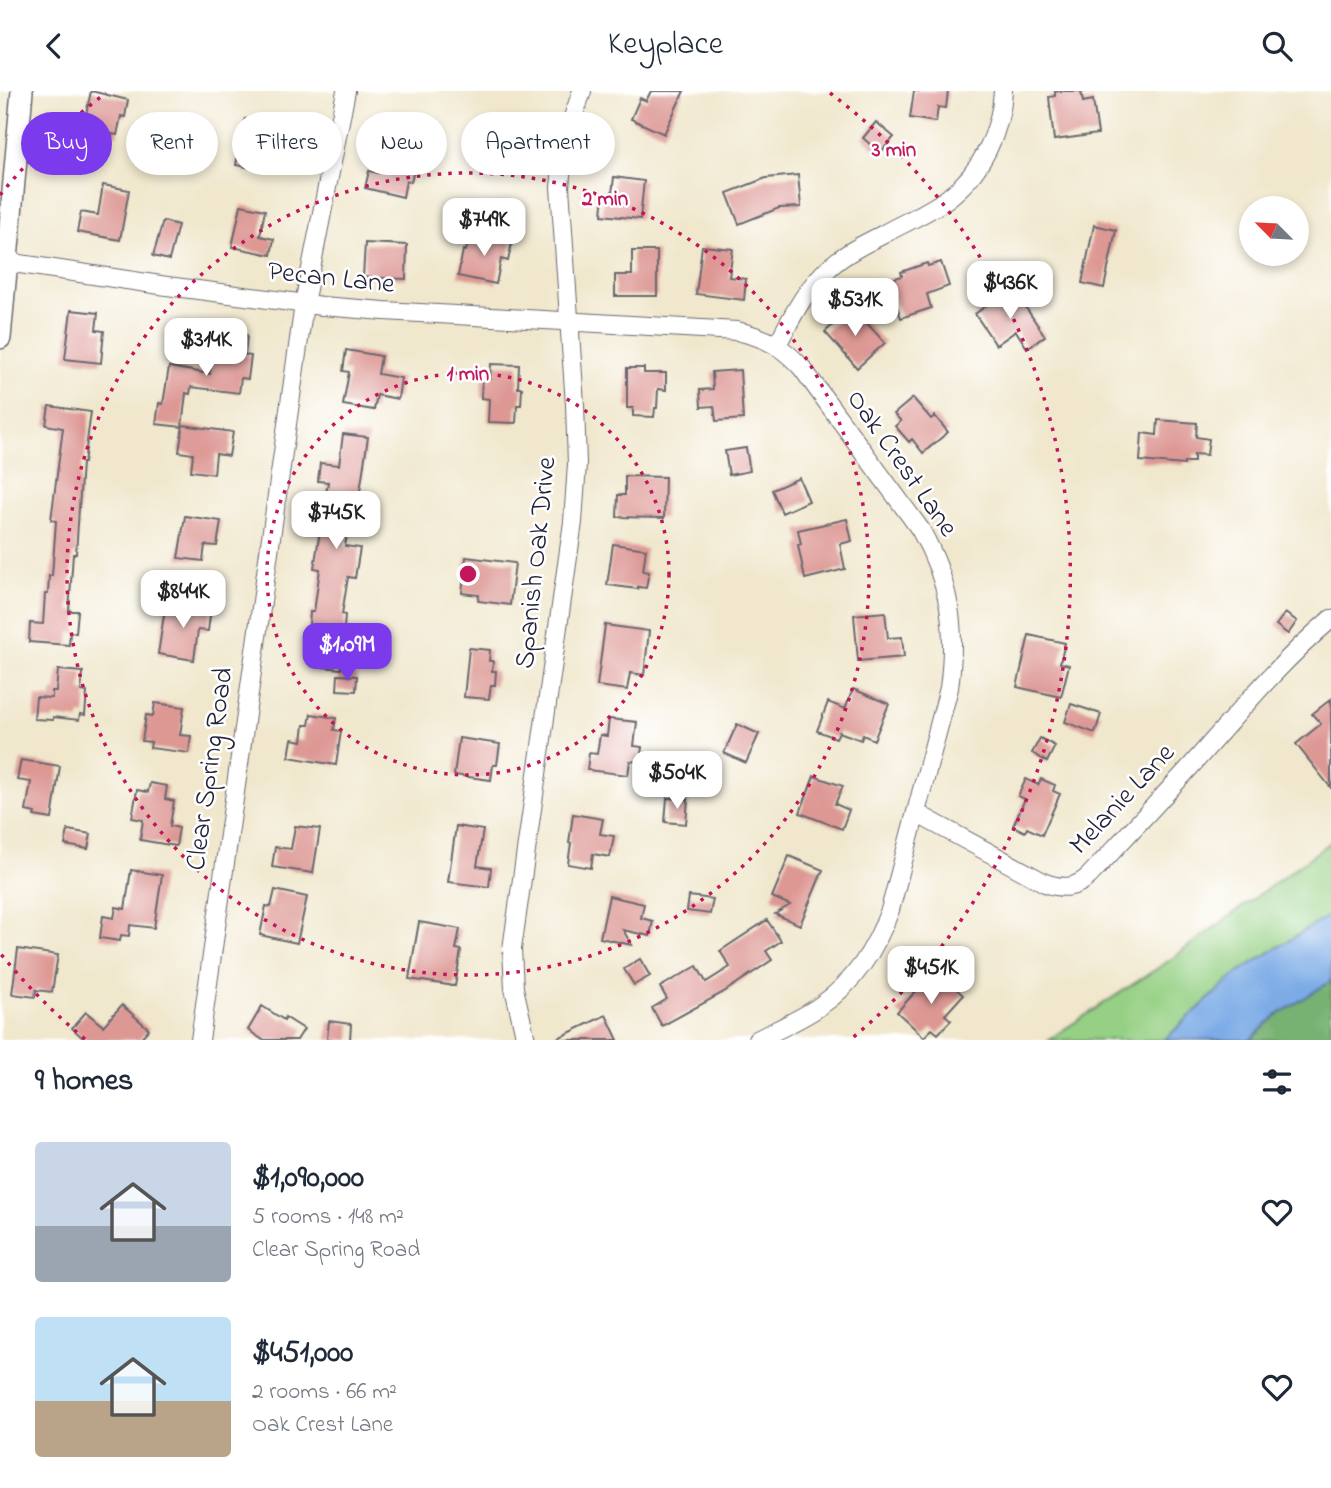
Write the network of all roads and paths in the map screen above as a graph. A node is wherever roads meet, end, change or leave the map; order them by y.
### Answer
1 (22, 91) edge
2 (346, 91) edge
3 (582, 91) edge
4 (1003, 91) edge
5 (3, 261) edge
6 (304, 304) junction
7 (569, 322) junction
8 (0, 338) edge
9 (777, 345) junction
10 (1331, 619) edge
11 (916, 813) junction
12 (200, 1040) edge
13 (527, 1040) edge
14 (757, 1040) edge

1 - 5 street
2 - 6 street, Clear Spring Road
3 - 7 street, Spanish Oak Drive
4 - 9 street
5 - 6 street, Pecan Lane
5 - 8 street
6 - 7 street, Pecan Lane
6 - 12 street, Clear Spring Road
7 - 9 street, Pecan Lane
7 - 13 street, Spanish Oak Drive
9 - 11 street, Oak Crest Lane
10 - 11 street, Melanie Lane
11 - 14 street, Oak Crest Lane

